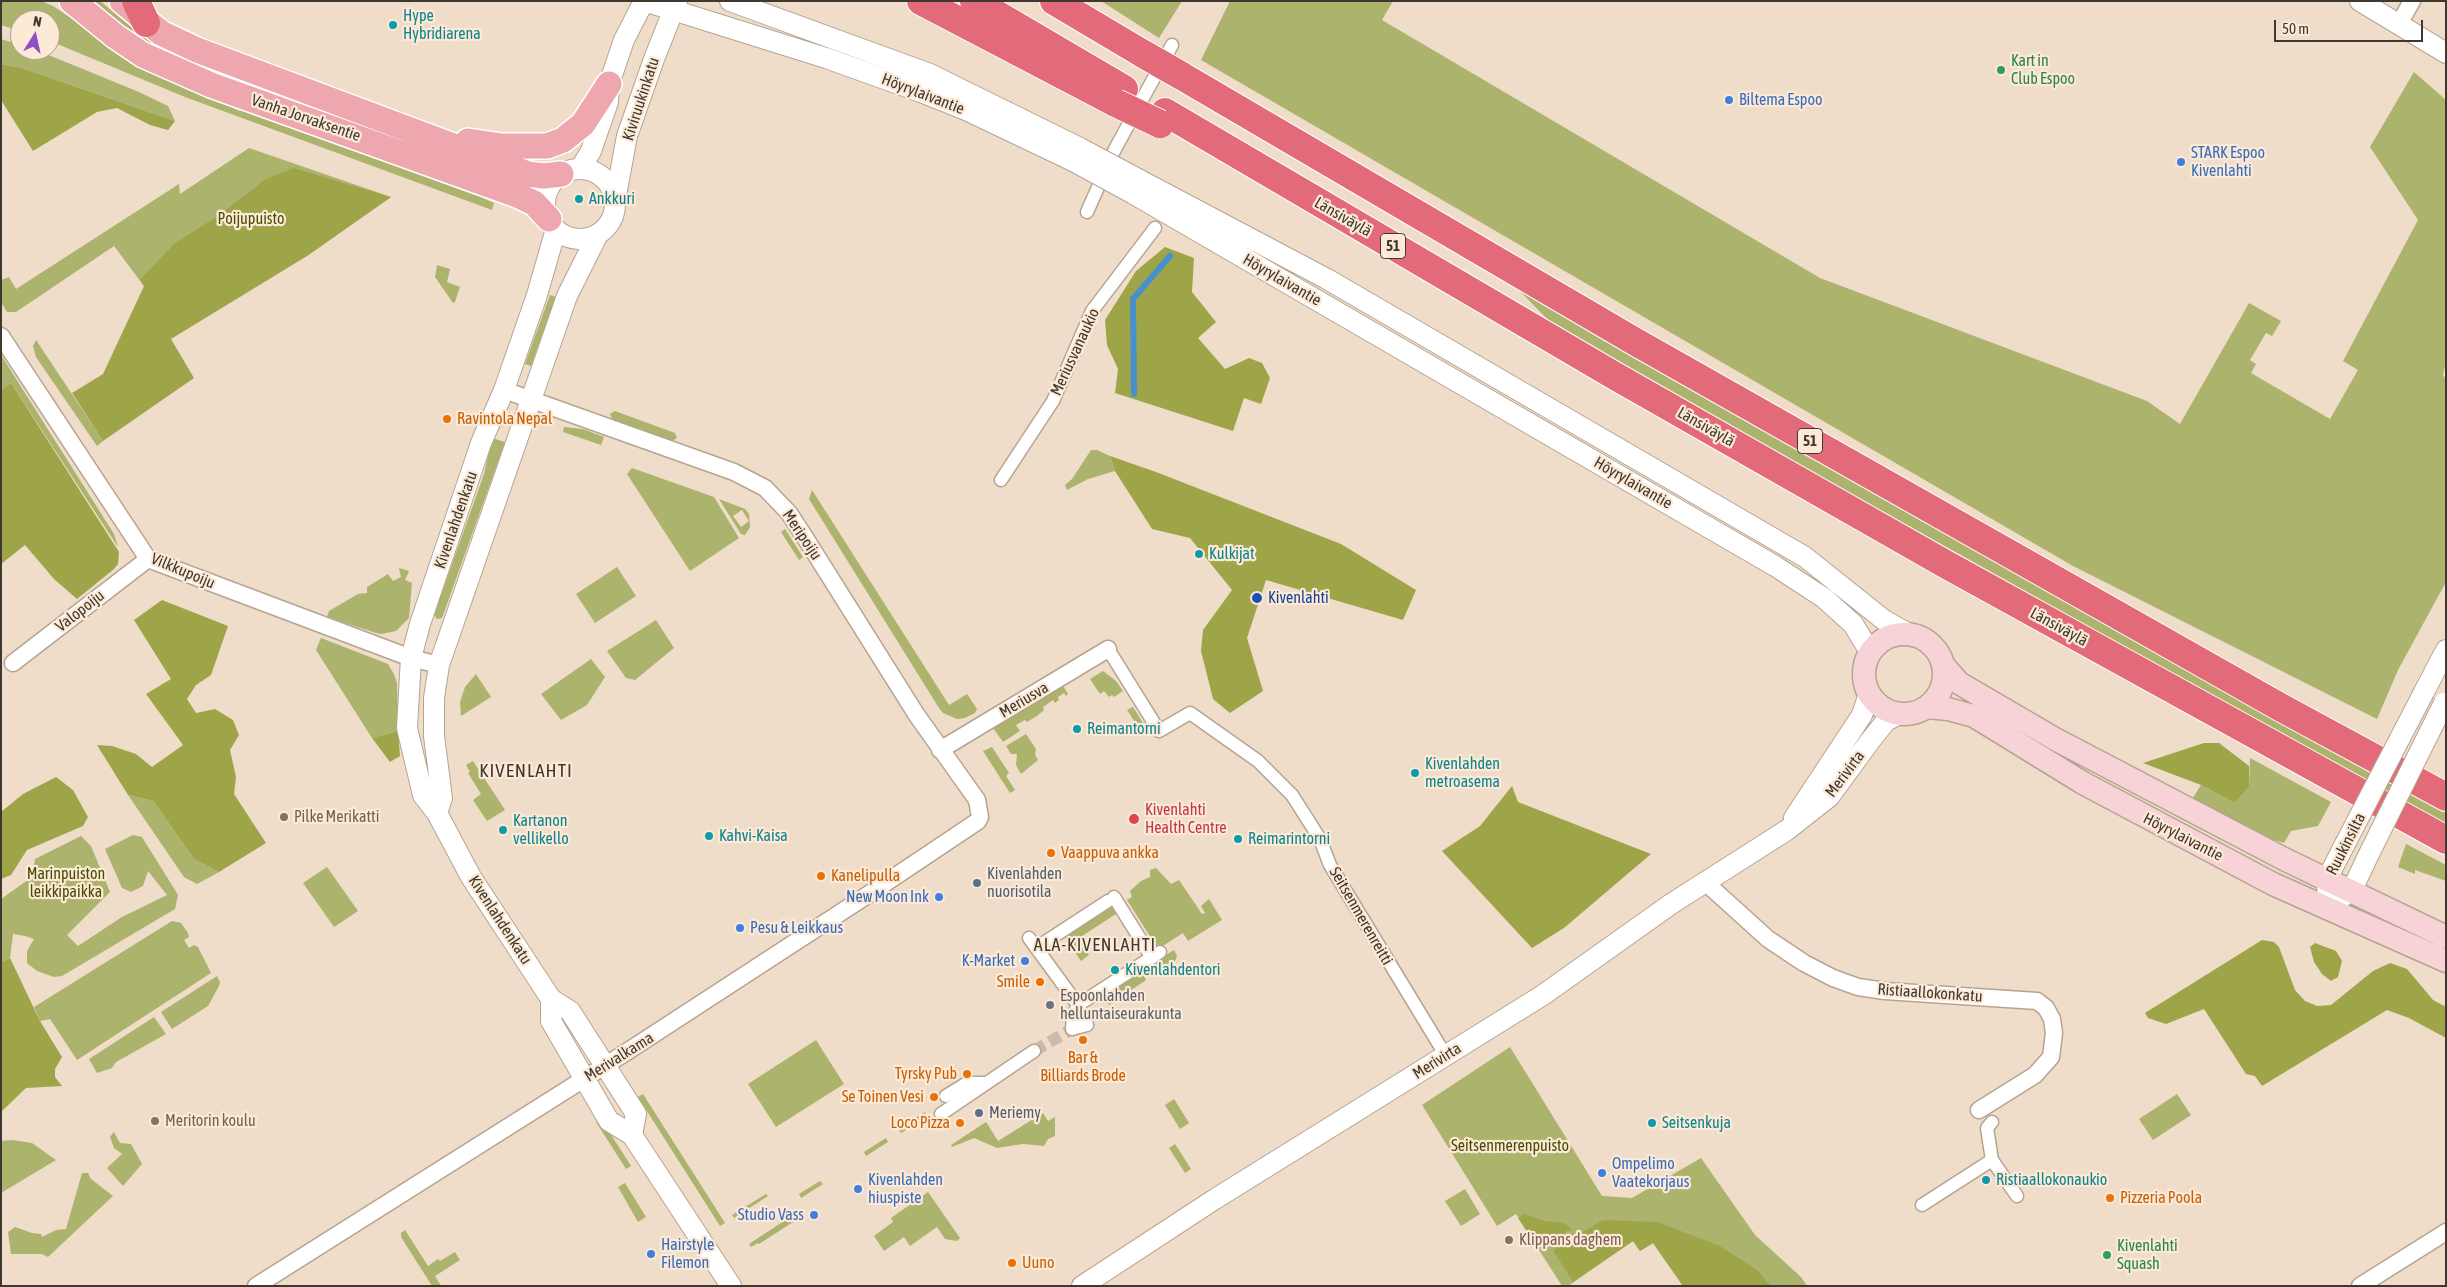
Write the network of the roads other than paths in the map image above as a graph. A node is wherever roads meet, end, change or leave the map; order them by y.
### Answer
1 (72, 1) edge
2 (122, 1) edge
3 (644, 1) edge
4 (730, 1) edge
5 (921, 1) edge
6 (974, 1) edge
7 (1054, 1) edge
8 (2360, 1) edge
9 (2412, 1) edge
10 (675, 6) edge
11 (141, 12) edge
12 (2399, 24) junction
13 (1172, 46) dead end
14 (2446, 52) edge
15 (609, 84) junction
16 (1120, 96) junction
17 (420, 132) junction
18 (1076, 155) junction
19 (571, 171) junction
20 (1135, 186) junction
21 (615, 200) junction
22 (1087, 212) dead end
23 (552, 224) junction
24 (1155, 228) dead end
25 (598, 234) junction
26 (1, 336) edge
27 (504, 390) junction
28 (532, 400) junction
29 (1001, 480) dead end
30 (148, 559) junction
31 (1909, 634) junction
32 (1108, 649) joint
33 (2446, 650) edge
34 (1870, 652) junction
35 (411, 658) junction
36 (12, 662) dead end
37 (439, 665) junction
38 (1944, 666) junction
39 (1869, 694) junction
40 (2445, 702) edge
41 (1927, 707) junction
42 (1899, 714) junction
43 (940, 750) junction
44 (2446, 797) edge
45 (437, 814) junction
46 (978, 821) joint
47 (1787, 830) junction
48 (2446, 840) edge
49 (2327, 879) junction
50 (1705, 882) junction
51 (2352, 890) junction
52 (2328, 907) junction
53 (2446, 937) edge
54 (2446, 961) edge
55 (551, 999) junction
56 (1078, 1005) junction
57 (1034, 1052) tunnel mouth
58 (1446, 1056) junction
59 (606, 1066) junction
60 (584, 1079) junction
61 (986, 1083) junction
62 (946, 1096) dead end
63 (1979, 1110) dead end
64 (941, 1114) dead end
65 (1992, 1122) dead end
66 (632, 1135) junction
67 (1992, 1160) junction
68 (2016, 1196) dead end
69 (1922, 1205) dead end
70 (2446, 1232) edge
71 (256, 1286) edge
72 (731, 1286) edge
73 (1082, 1286) edge
74 (2360, 1286) edge

1 - 23 main road, Vanha Jorvaksentie
2 - 11 main road, Vanha Jorvaksentie
3 - 10 street, Höyrylaivantie
3 - 15 street, Kiviruukinkatu
4 - 18 street, Höyrylaivantie
5 - 16 highway
6 - 16 highway, Länsiväylä / 51
7 - 44 highway, 51, bridge
8 - 12 street
9 - 12 street
10 - 18 street, Höyrylaivantie
10 - 21 street, Kiviruukinkatu
11 - 17 main road, Vanha Jorvaksentie
12 - 14 street
13 - 22 street
15 - 17 main road
15 - 19 street, Kiviruukinkatu
16 - 48 highway, Länsiväylä / 51
17 - 19 main road, Vanha Jorvaksentie
18 - 20 street, Höyrylaivantie, bridge
19 - 21 street
19 - 23 street
20 - 31 street, Höyrylaivantie
20 - 34 street, Höyrylaivantie
21 - 25 street
23 - 25 street
23 - 27 street, Kivenlahdenkatu
24 - 29 street, Meriusvanaukio
25 - 28 street, Kivenlahdenkatu
26 - 30 street, Vilkkupoiju
27 - 28 street, Meripoiju
27 - 35 street, Kivenlahdenkatu
28 - 37 street, Kivenlahdenkatu
28 - 43 street, Meripoiju
30 - 35 street, Vilkkupoiju
30 - 36 street, Valopoiju
31 - 34 main road
31 - 38 main road
32 - 43 street, Meriusva
32 - 58 street, Seitsenmerenreitti
33 - 49 street, Ruukinsilta, bridge
34 - 39 main road
35 - 37 street, Vilkkupoiju
35 - 45 street, Kivenlahdenkatu
37 - 45 street, Kivenlahdenkatu
38 - 41 main road
38 - 49 main road, Höyrylaivantie
39 - 42 main road
39 - 47 street, Merivirta
40 - 51 street, Ruukinsilta, bridge
41 - 42 main road
41 - 52 main road, Höyrylaivantie
42 - 47 street, Merivirta
43 - 46 street, Meripoiju
45 - 55 street, Kivenlahdenkatu
46 - 59 street, Merivalkama
47 - 50 street, Merivirta
49 - 51 main road, Höyrylaivantie
49 - 52 street, Ruukinsilta
50 - 58 street, Merivirta
50 - 63 street, Ristiaallokonkatu
51 - 52 street, Ruukinsilta
51 - 53 main road, Höyrylaivantie
52 - 54 main road, Höyrylaivantie
55 - 59 street, Kivenlahdenkatu
55 - 60 street, Kivenlahdenkatu
56 - 56 street
56 - 56 street
57 - 61 street
58 - 73 street, Merivirta
59 - 60 street, Merivalkama
59 - 66 street, Kivenlahdenkatu
60 - 66 street, Kivenlahdenkatu
60 - 71 street, Merivalkama
61 - 62 street
61 - 64 street
65 - 67 street
66 - 72 street, Kivenlahdenkatu
67 - 68 street
67 - 69 street
70 - 74 street

